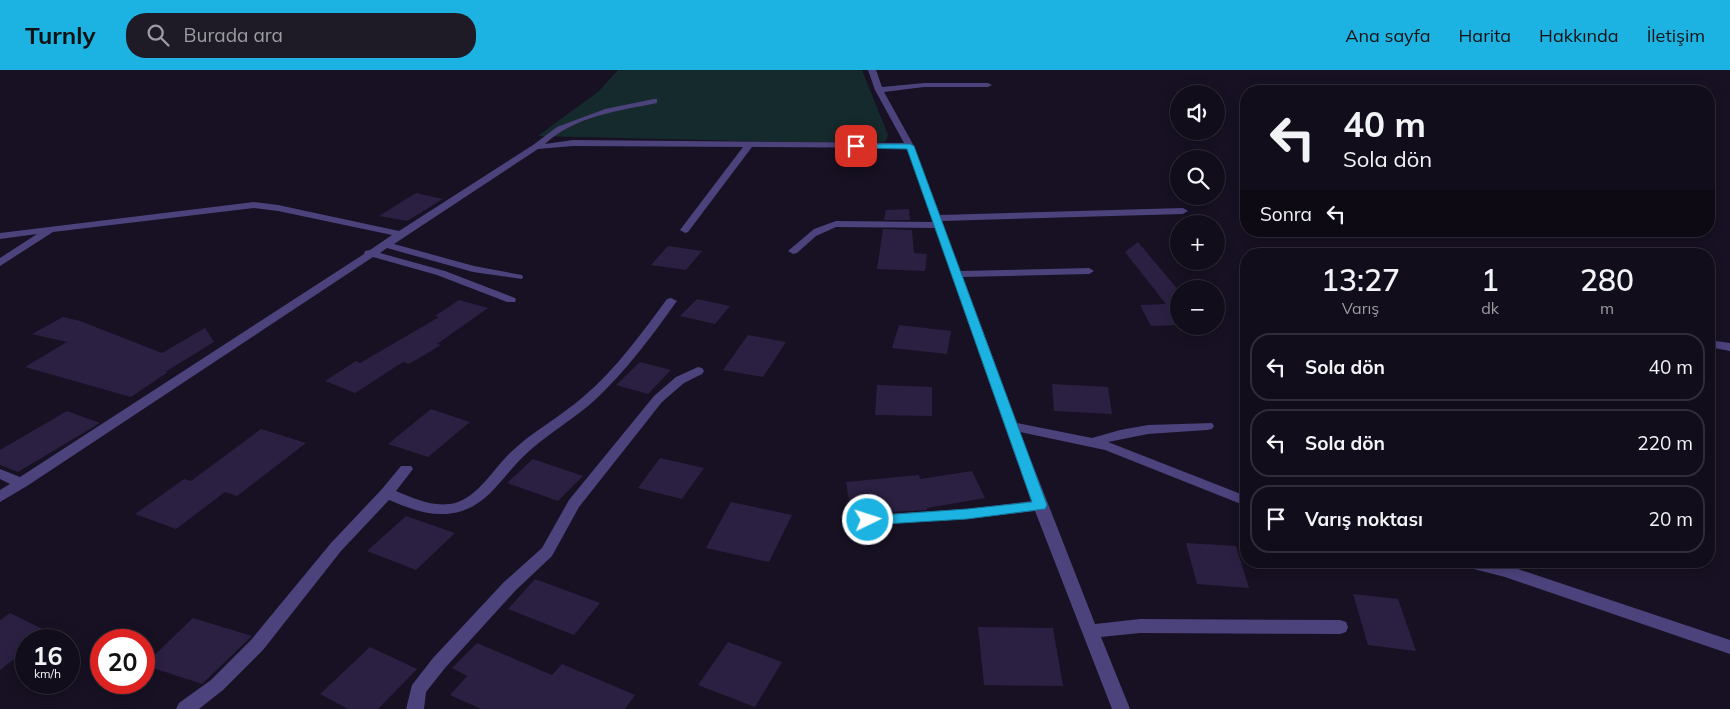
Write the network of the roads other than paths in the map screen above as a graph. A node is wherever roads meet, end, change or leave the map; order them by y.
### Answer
1 (872, 70) edge
2 (988, 85) dead end
3 (879, 90) junction
4 (654, 101) dead end
5 (749, 145) junction
6 (910, 146) junction
7 (536, 147) junction
8 (1184, 211) dead end
9 (937, 222) junction
10 (51, 230) junction
11 (685, 230) dead end
12 (400, 234) junction
13 (0, 236) edge
14 (384, 244) junction
15 (793, 251) dead end
16 (369, 253) junction
17 (0, 263) edge
18 (1089, 271) dead end
19 (956, 274) junction
20 (518, 277) dead end
21 (511, 300) dead end
22 (671, 301) dead end
23 (1715, 345) edge
24 (1730, 347) edge
25 (698, 371) dead end
26 (1012, 426) junction
27 (1207, 426) dead end
28 (1092, 442) junction
29 (406, 469) dead end
30 (0, 474) edge
31 (22, 483) junction
32 (387, 493) junction
33 (0, 497) edge
34 (1240, 499) edge
35 (1040, 505) junction
36 (868, 520) dead end
37 (1513, 568) edge
38 (1340, 626) dead end
39 (1090, 631) junction
40 (1730, 647) edge
41 (185, 709) edge
42 (415, 709) edge
43 (1121, 709) edge

1 - 3 street
2 - 3 street
3 - 6 street
4 - 7 street
5 - 6 street
5 - 7 street
5 - 11 street
6 - 9 street
7 - 12 street
8 - 9 street
9 - 15 street
9 - 19 street
10 - 12 street
10 - 13 street
10 - 17 street
12 - 14 street
14 - 16 street
14 - 20 street
16 - 21 street
16 - 31 street
18 - 19 street
19 - 26 street
22 - 32 street
23 - 24 street
25 - 42 street
26 - 28 street
26 - 35 street
27 - 28 street
28 - 34 street
29 - 32 street
30 - 31 street
31 - 33 street
32 - 41 street
35 - 36 street
35 - 39 street
37 - 40 street
38 - 39 street
39 - 43 street

